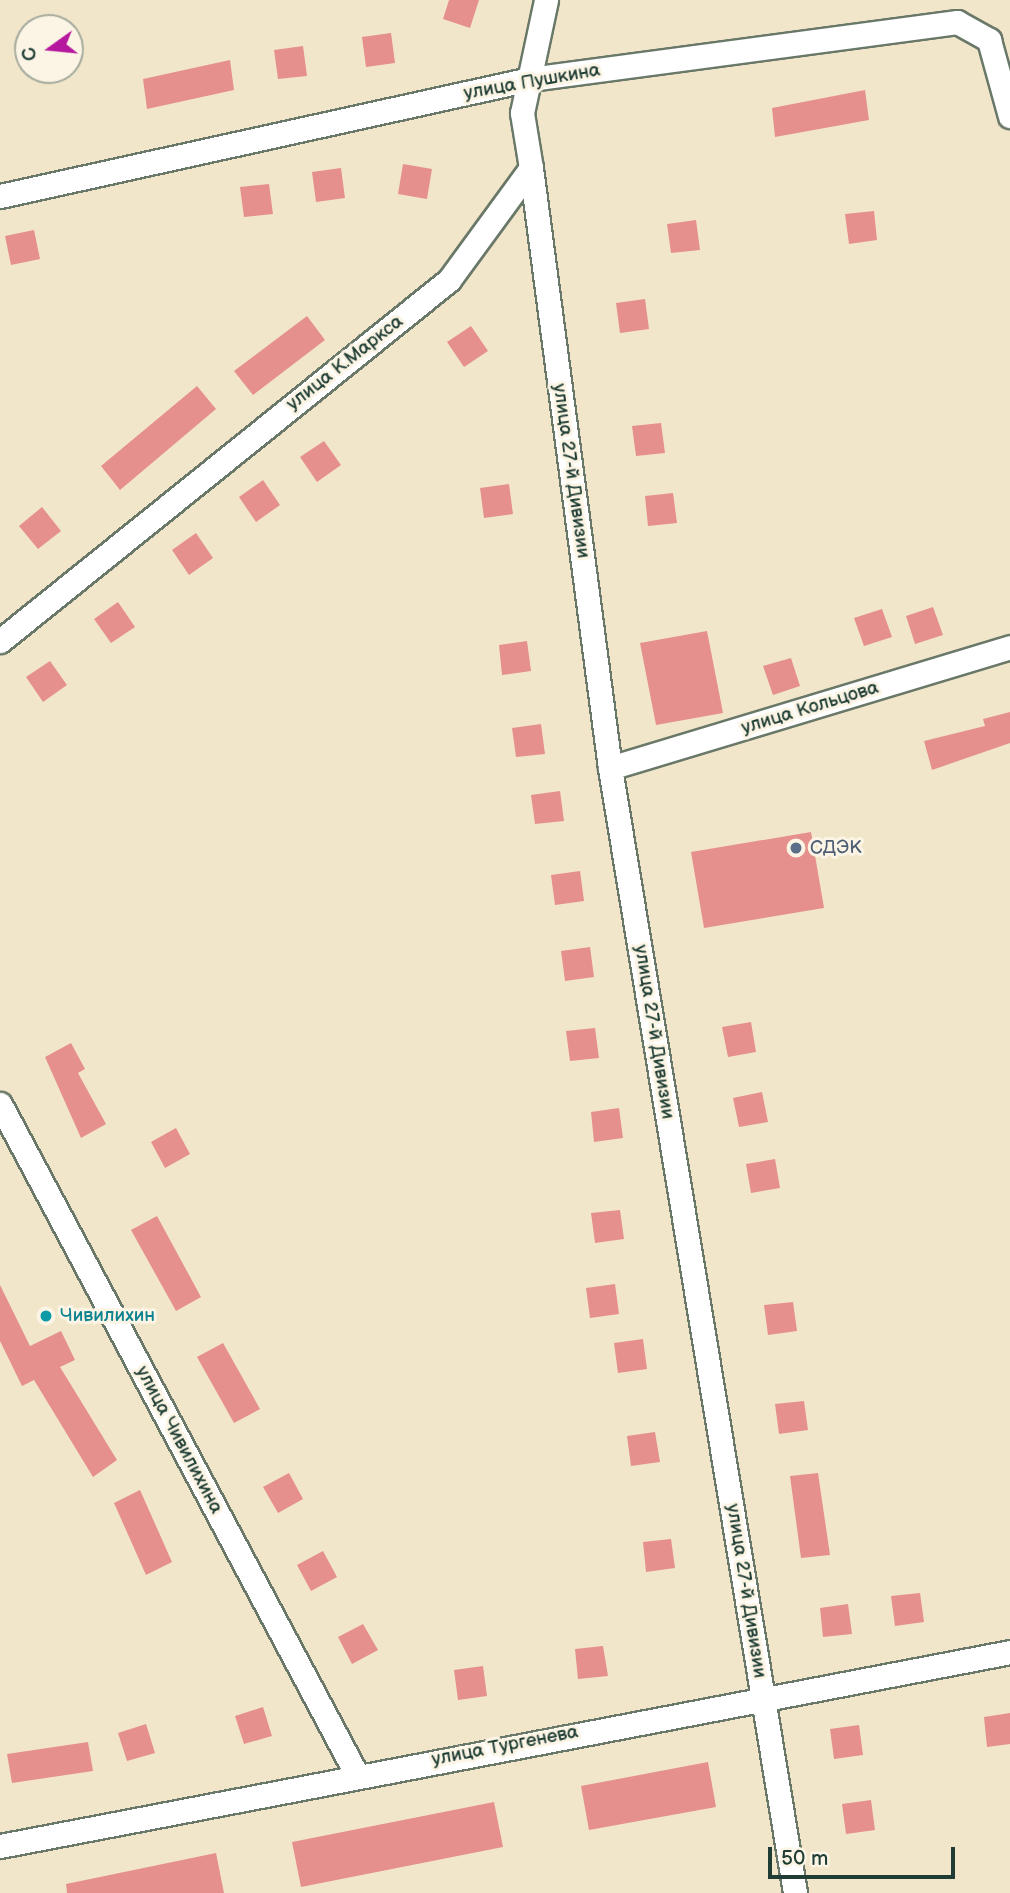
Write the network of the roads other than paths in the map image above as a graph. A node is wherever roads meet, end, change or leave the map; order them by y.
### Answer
1 (547, 0) edge
2 (530, 79) junction
3 (1010, 116) edge
4 (531, 168) junction
5 (0, 195) edge
6 (0, 641) edge
7 (1010, 648) edge
8 (610, 768) junction
9 (0, 1104) edge
10 (1010, 1652) edge
11 (764, 1695) junction
12 (357, 1775) junction
13 (0, 1846) edge
14 (795, 1893) edge

1 - 2 street
2 - 3 street, улица Пушкина
2 - 4 street
2 - 5 street, улица Пушкина
4 - 6 street, улица К.Маркса
4 - 8 street, улица 27-й Дивизии
7 - 8 street, улица Кольцова
8 - 11 street, улица 27-й Дивизии
9 - 12 street, улица Чивилихина
10 - 11 street, улица Тургенева
11 - 12 street, улица Тургенева
11 - 14 street, улица 27-й Дивизии
12 - 13 street, улица Тургенева

